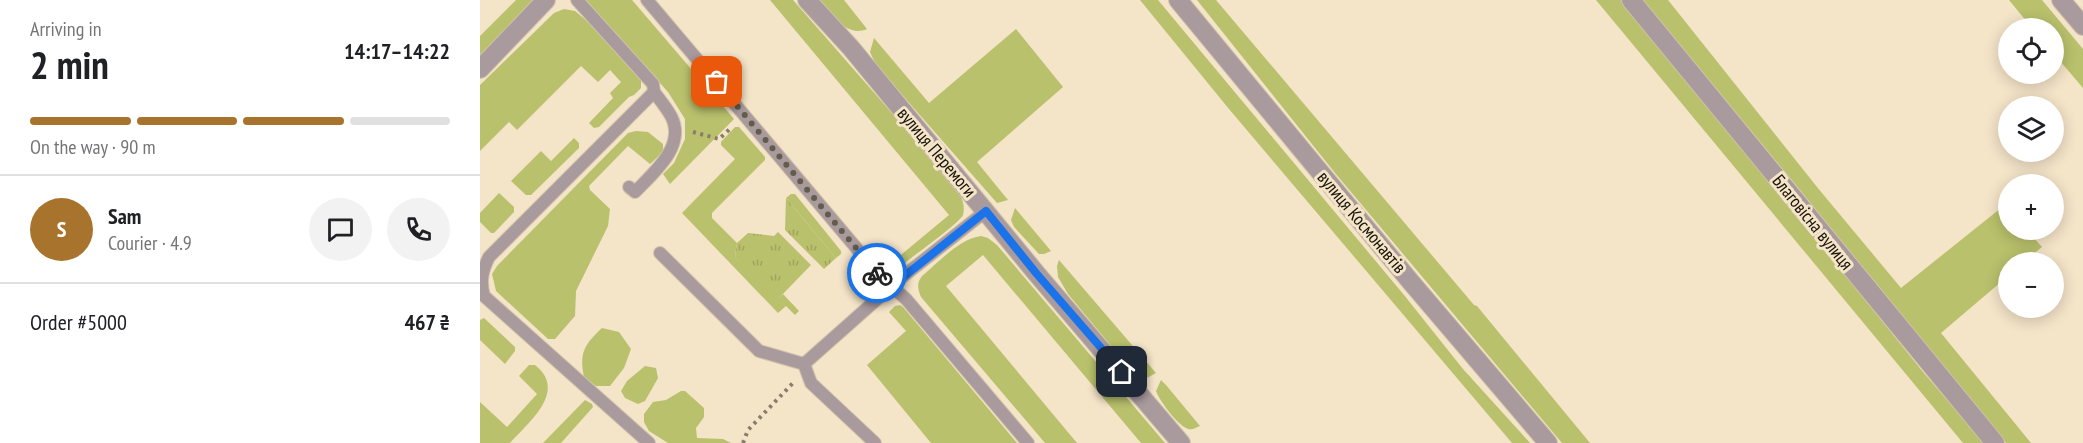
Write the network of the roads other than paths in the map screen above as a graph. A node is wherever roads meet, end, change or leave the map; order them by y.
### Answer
1 (546, 0) edge
2 (576, 0) edge
3 (647, 0) edge
4 (807, 0) edge
5 (1178, 0) edge
6 (1631, 0) edge
7 (2061, 0) edge
8 (2083, 26) edge
9 (480, 69) edge
10 (654, 92) junction
11 (630, 187) dead end
12 (986, 211) junction
13 (660, 253) dead end
14 (892, 286) junction
15 (804, 364) junction
16 (649, 443) edge
17 (875, 443) edge
18 (1028, 443) edge
19 (1181, 443) edge
20 (1548, 443) edge
21 (1995, 443) edge

1 - 9 street
2 - 10 lane
3 - 14 lane
4 - 12 street, вулиця Перемоги
5 - 20 street, вулиця Космонавтів
6 - 21 street, Благовісна вулиця
7 - 8 street
10 - 11 lane
10 - 16 lane
12 - 14 lane
12 - 19 street, вулиця Перемоги
13 - 15 lane
14 - 15 lane
14 - 18 lane
15 - 17 lane

